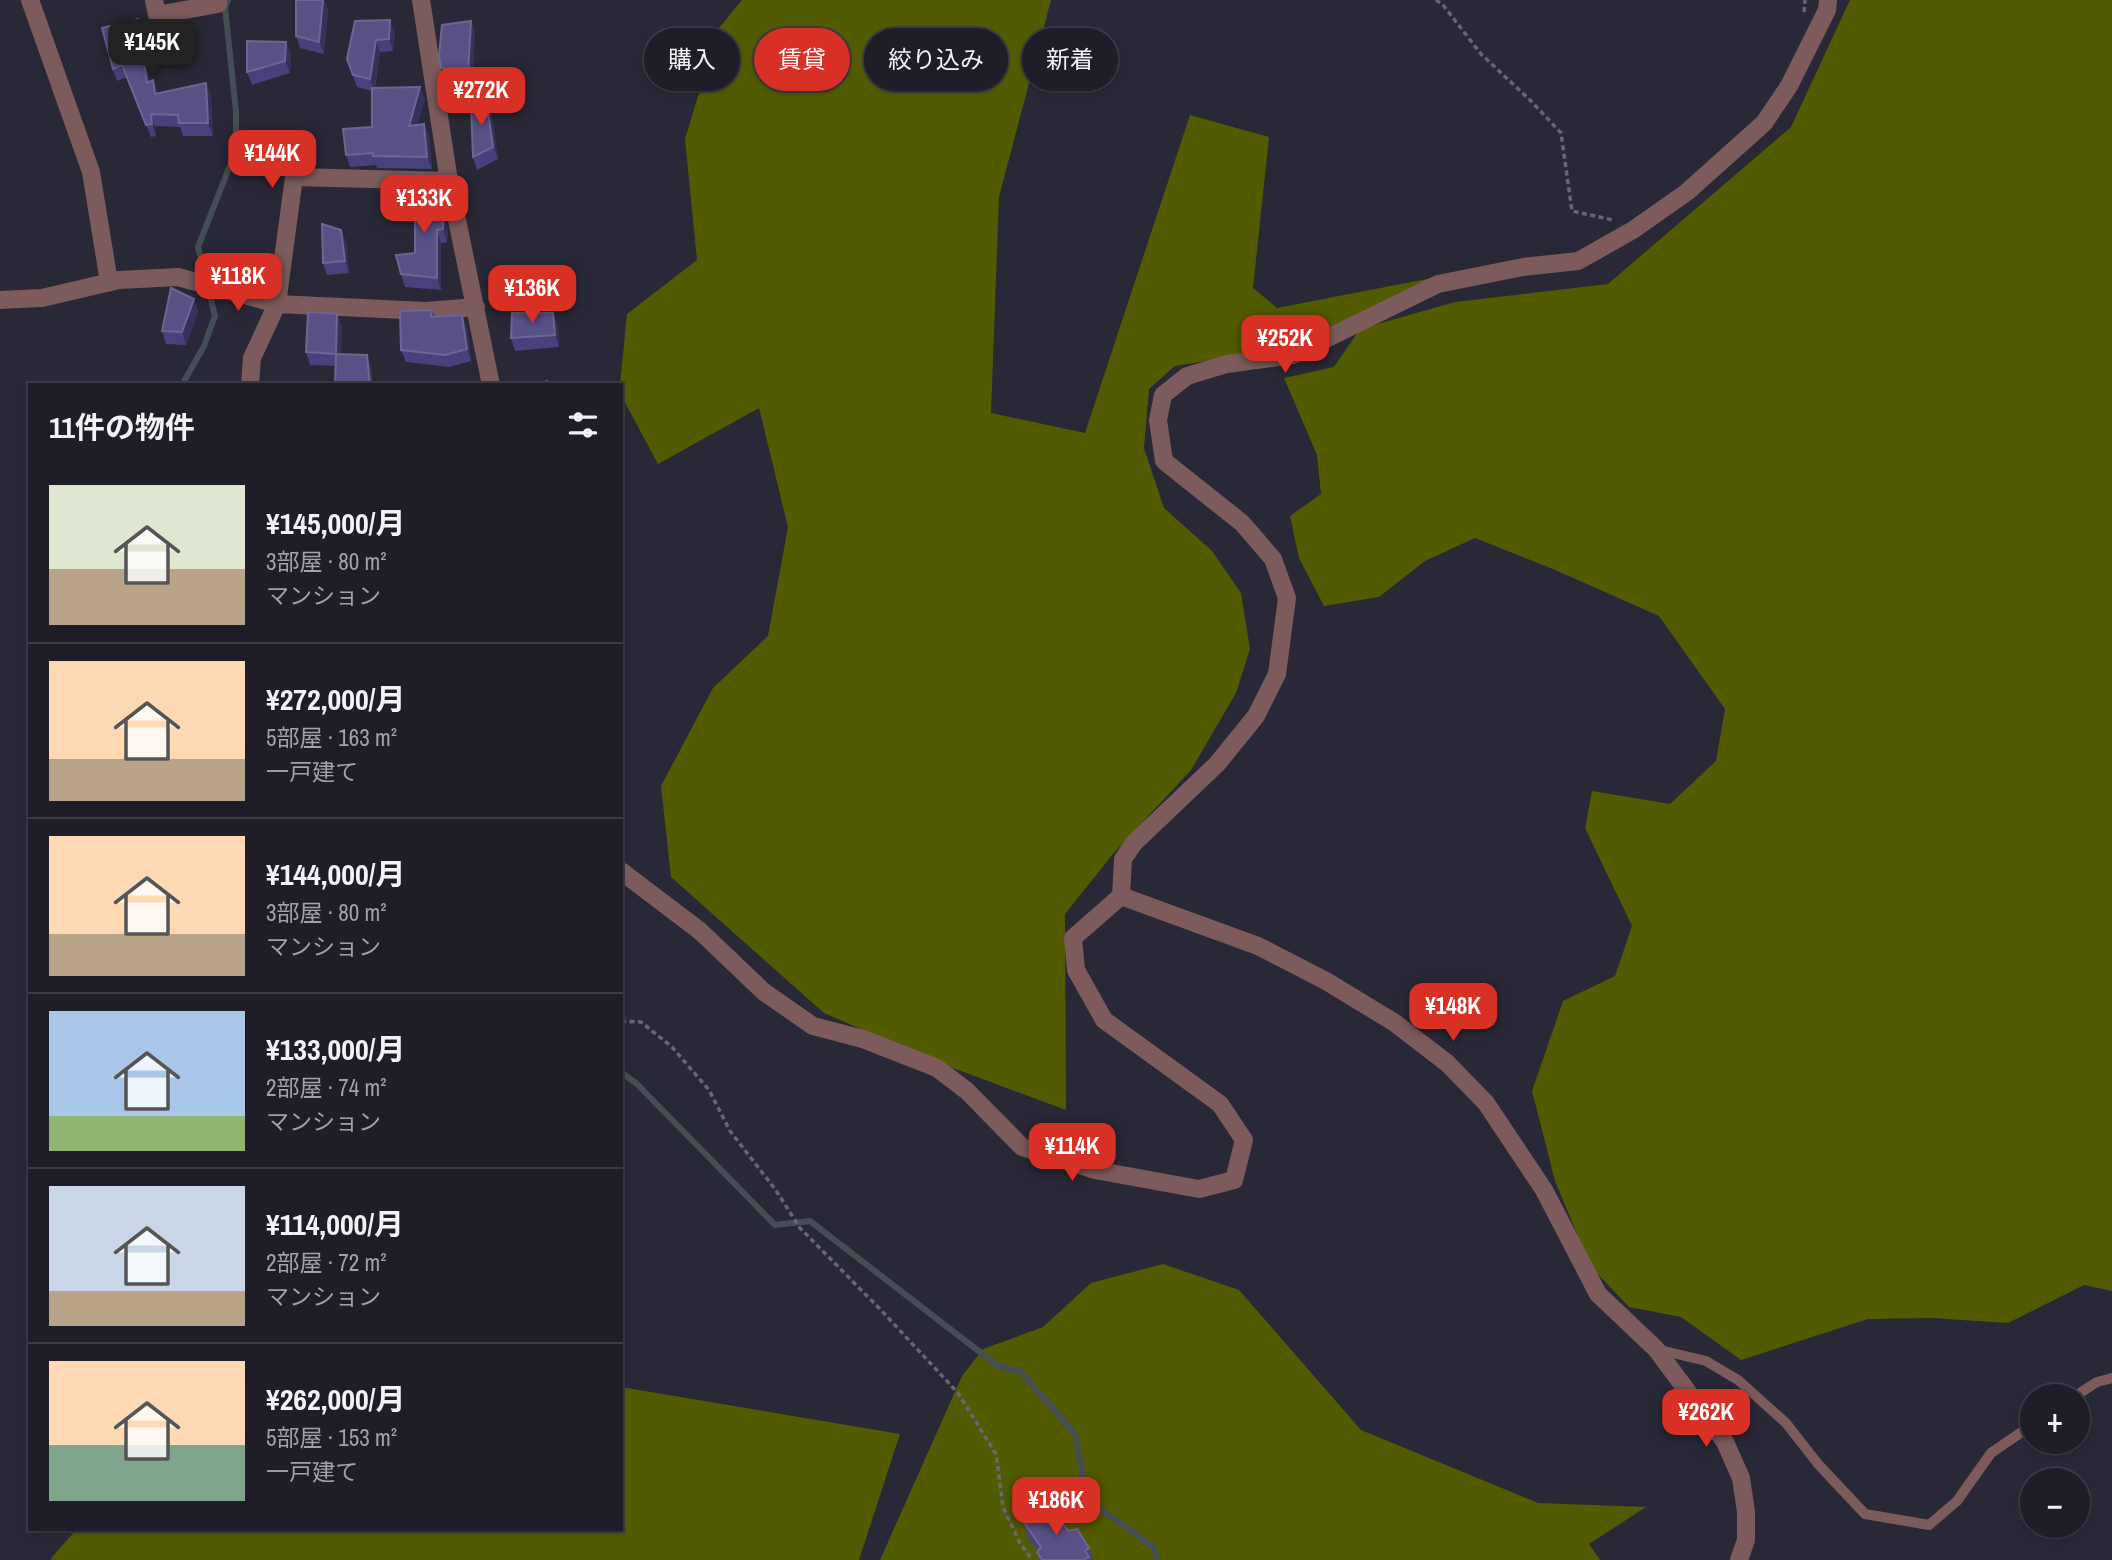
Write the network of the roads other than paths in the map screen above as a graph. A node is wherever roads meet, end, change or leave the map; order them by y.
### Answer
1 (30, 0) edge
2 (154, 0) edge
3 (218, 0) edge
4 (421, 0) edge
5 (1828, 0) edge
6 (449, 181) junction
7 (109, 282) junction
8 (0, 300) edge
9 (277, 304) junction
10 (476, 307) junction
11 (250, 383) edge
12 (491, 383) edge
13 (623, 873) edge
14 (1121, 896) junction
15 (1656, 1349) junction
16 (2112, 1378) edge
17 (2090, 1386) edge
18 (2020, 1433) edge
19 (1739, 1560) edge

1 - 7 street
2 - 3 street
4 - 6 street
5 - 14 street
6 - 9 street
6 - 10 street
7 - 8 street
7 - 9 street
9 - 10 street
9 - 11 street
10 - 12 street
13 - 14 street
14 - 15 street
15 - 18 lane
15 - 19 street
16 - 17 lane

